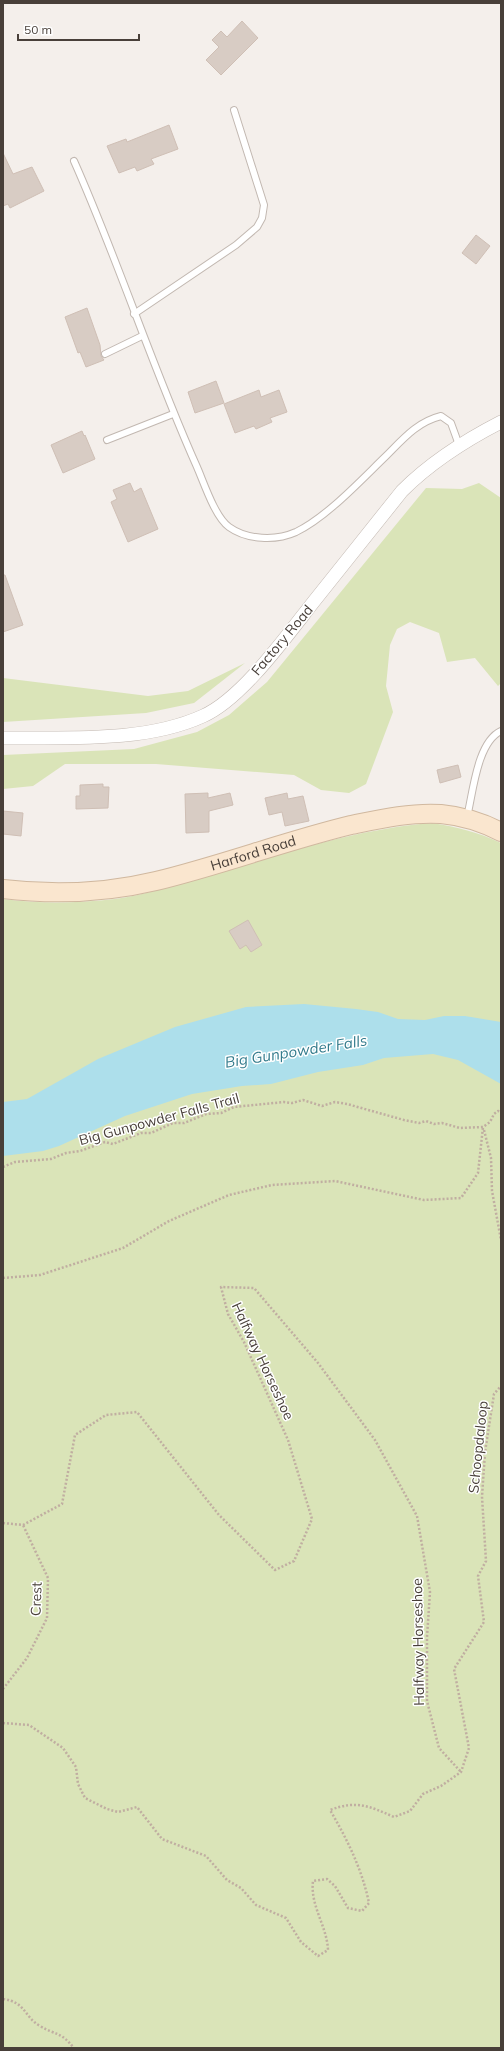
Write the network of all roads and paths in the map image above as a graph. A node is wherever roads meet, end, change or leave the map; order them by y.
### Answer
1 (234, 110) dead end
2 (74, 161) dead end
3 (134, 314) junction
4 (142, 336) junction
5 (105, 354) dead end
6 (173, 414) junction
7 (501, 422) edge
8 (107, 440) dead end
9 (459, 445) junction
10 (501, 731) edge
11 (3, 738) edge
12 (467, 818) junction
13 (501, 832) edge
14 (3, 889) edge
15 (501, 1112) edge
16 (483, 1127) junction
17 (3, 1167) edge
18 (501, 1240) edge
19 (3, 1278) edge
20 (501, 1386) edge
21 (3, 1523) edge
22 (23, 1525) junction
23 (3, 1690) edge
24 (3, 1722) edge
25 (461, 1772) junction
26 (3, 1999) edge
27 (74, 2048) edge

1 - 3 lane
2 - 3 lane
3 - 4 lane
4 - 5 lane
4 - 6 lane
6 - 8 lane
6 - 9 lane
7 - 9 street, Factory Road
9 - 11 street, Factory Road
10 - 12 lane
12 - 13 main road, Harford Road
12 - 14 main road, Harford Road
15 - 16 path
16 - 17 path, Big Gunpowder Falls Trail
16 - 18 path
16 - 19 path
20 - 25 path, Schoopdaloop
21 - 22 path
22 - 23 path, Crest
22 - 25 path, Halfway Horseshoe
24 - 25 path
26 - 27 path

